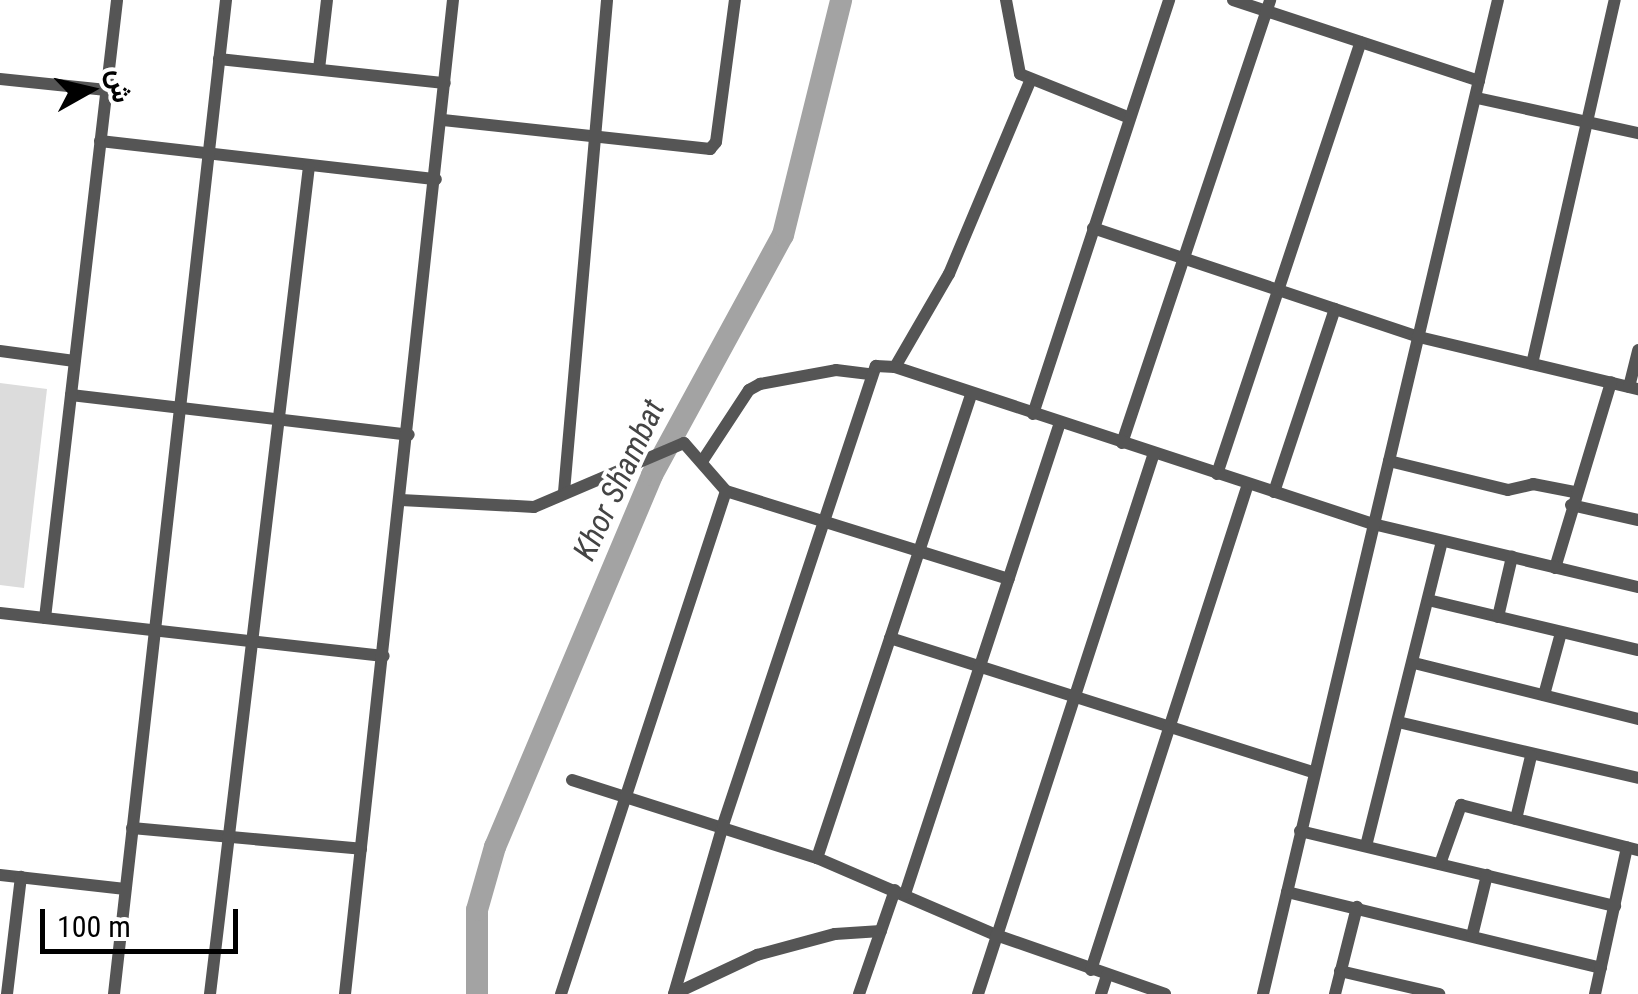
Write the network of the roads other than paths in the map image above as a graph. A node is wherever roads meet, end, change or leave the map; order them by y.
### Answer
1 (117, 0) edge
2 (226, 0) edge
3 (326, 0) edge
4 (453, 0) edge
5 (607, 0) edge
6 (736, 0) edge
7 (1006, 0) edge
8 (1168, 0) edge
9 (1233, 0) edge
10 (1498, 0) edge
11 (1615, 0) edge
12 (1268, 6) edge
13 (1361, 42) junction
14 (219, 59) junction
15 (319, 70) junction
16 (1030, 81) junction
17 (1479, 81) junction
18 (445, 82) junction
19 (0, 83) edge
20 (106, 90) junction
21 (1477, 98) junction
22 (1130, 118) junction
23 (442, 120) junction
24 (1586, 122) junction
25 (1638, 133) edge
26 (595, 136) junction
27 (100, 141) junction
28 (208, 155) junction
29 (309, 166) junction
30 (436, 178) junction
31 (1093, 228) junction
32 (1184, 258) junction
33 (1278, 289) junction
34 (1335, 308) junction
35 (1418, 337) junction
36 (0, 350) edge
37 (1638, 350) edge
38 (74, 360) junction
39 (1532, 364) junction
40 (895, 367) junction
41 (870, 374) junction
42 (1611, 382) junction
43 (1634, 388) edge
44 (971, 394) junction
45 (71, 395) junction
46 (177, 409) junction
47 (1033, 414) junction
48 (276, 422) junction
49 (1060, 423) junction
50 (408, 435) junction
51 (1122, 443) junction
52 (1154, 453) junction
53 (702, 460) junction
54 (1388, 461) junction
55 (1217, 474) junction
56 (1248, 484) junction
57 (726, 490) junction
58 (564, 492) junction
59 (1274, 492) junction
60 (1573, 498) junction
61 (401, 500) junction
62 (1638, 520) edge
63 (823, 521) junction
64 (1373, 524) junction
65 (1442, 540) junction
66 (920, 551) junction
67 (1512, 558) junction
68 (1555, 568) junction
69 (1009, 579) junction
70 (1638, 587) edge
71 (1428, 600) junction
72 (0, 613) edge
73 (44, 618) junction
74 (1498, 618) junction
75 (152, 630) junction
76 (1561, 633) junction
77 (890, 638) junction
78 (252, 641) junction
79 (1638, 650) edge
80 (384, 656) junction
81 (1414, 663) junction
82 (980, 666) junction
83 (1544, 695) junction
84 (1075, 696) junction
85 (1638, 719) edge
86 (1398, 722) junction
87 (1170, 727) junction
88 (1531, 756) junction
89 (1314, 772) junction
90 (1638, 778) edge
91 (572, 780) dead end
92 (628, 796) junction
93 (1516, 819) junction
94 (723, 826) junction
95 (132, 828) junction
96 (1300, 830) junction
97 (228, 837) junction
98 (1366, 846) junction
99 (1632, 848) edge
100 (361, 849) junction
101 (817, 858) junction
102 (1440, 864) junction
103 (0, 875) edge
104 (1487, 875) junction
105 (21, 877) junction
106 (126, 888) junction
107 (900, 892) junction
108 (1287, 892) junction
109 (1615, 906) junction
110 (1357, 908) junction
111 (881, 931) junction
112 (996, 935) junction
113 (1472, 936) junction
114 (1601, 968) junction
115 (1092, 970) junction
116 (1340, 971) junction
117 (1106, 975) junction
118 (7, 994) edge
119 (114, 994) edge
120 (210, 994) edge
121 (345, 994) edge
122 (561, 994) edge
123 (859, 994) edge
124 (978, 994) edge
125 (1101, 994) edge
126 (1165, 994) edge
127 (1263, 994) edge
128 (1335, 994) edge
129 (1439, 994) edge
130 (1595, 994) edge

1 - 20 street
2 - 14 street
3 - 15 street
4 - 18 street
5 - 26 street
6 - 26 street
7 - 16 street
8 - 22 street
9 - 12 street
10 - 17 street
11 - 24 street
12 - 13 street
12 - 32 street
13 - 17 street
13 - 33 street
14 - 15 street
14 - 28 street
15 - 18 street
16 - 22 street
16 - 40 street
17 - 21 street
18 - 23 street
19 - 20 street
20 - 27 street
21 - 24 street
21 - 35 street
22 - 31 street
23 - 26 street
23 - 30 street
24 - 25 street
24 - 39 street
26 - 58 street
27 - 28 street
27 - 38 street
28 - 29 street
28 - 46 street
29 - 30 street
29 - 48 street
30 - 50 street
31 - 32 street
31 - 47 street
32 - 33 street
32 - 51 street
33 - 34 street
33 - 55 street
34 - 35 street
34 - 59 street
35 - 39 street
35 - 54 street
36 - 38 street
37 - 43 street
38 - 45 street
39 - 42 street
40 - 41 street
40 - 44 street
41 - 53 street
41 - 63 street
42 - 43 street
42 - 60 street
44 - 47 street
44 - 66 street
45 - 46 street
45 - 73 street
46 - 48 street
46 - 75 street
47 - 49 street
48 - 50 street
48 - 78 street
49 - 51 street
49 - 69 street
50 - 61 street
51 - 52 street
52 - 55 street
52 - 84 street
53 - 57 street
53 - 58 street
54 - 60 street
54 - 64 street
55 - 56 street
56 - 59 street
56 - 87 street
57 - 63 street
57 - 92 street
58 - 61 street
59 - 64 street
60 - 62 street
60 - 68 street
61 - 80 street
63 - 66 street
63 - 94 street
64 - 65 street
64 - 89 street
65 - 67 street
65 - 71 street
66 - 69 street
66 - 77 street
67 - 68 street
67 - 74 street
68 - 70 street
69 - 82 street
71 - 74 street
71 - 81 street
72 - 73 street
73 - 75 street
74 - 76 street
75 - 78 street
75 - 95 street
76 - 79 street
76 - 83 street
77 - 82 street
77 - 101 street
78 - 80 street
78 - 97 street
80 - 100 street
81 - 83 street
81 - 86 street
82 - 84 street
82 - 107 street
83 - 85 street
84 - 87 street
84 - 112 street
86 - 88 street
86 - 98 street
87 - 89 street
87 - 115 street
88 - 90 street
88 - 93 street
89 - 96 street
91 - 92 street
92 - 94 street
92 - 122 street
93 - 99 street
93 - 102 street
94 - 101 street
94 - 111 street
95 - 97 street
95 - 106 street
96 - 98 street
96 - 108 street
97 - 100 street
97 - 120 street
98 - 102 street
99 - 109 street
100 - 121 street
101 - 107 street
102 - 104 street
103 - 105 street
104 - 109 street
104 - 113 street
105 - 106 street
105 - 118 street
106 - 119 street
107 - 111 street
107 - 112 street
108 - 110 street
108 - 127 street
109 - 114 street
110 - 113 street
110 - 116 street
111 - 123 street
112 - 115 street
112 - 124 street
113 - 114 street
114 - 130 street
115 - 117 street
116 - 128 street
116 - 129 street
117 - 125 street
117 - 126 street

